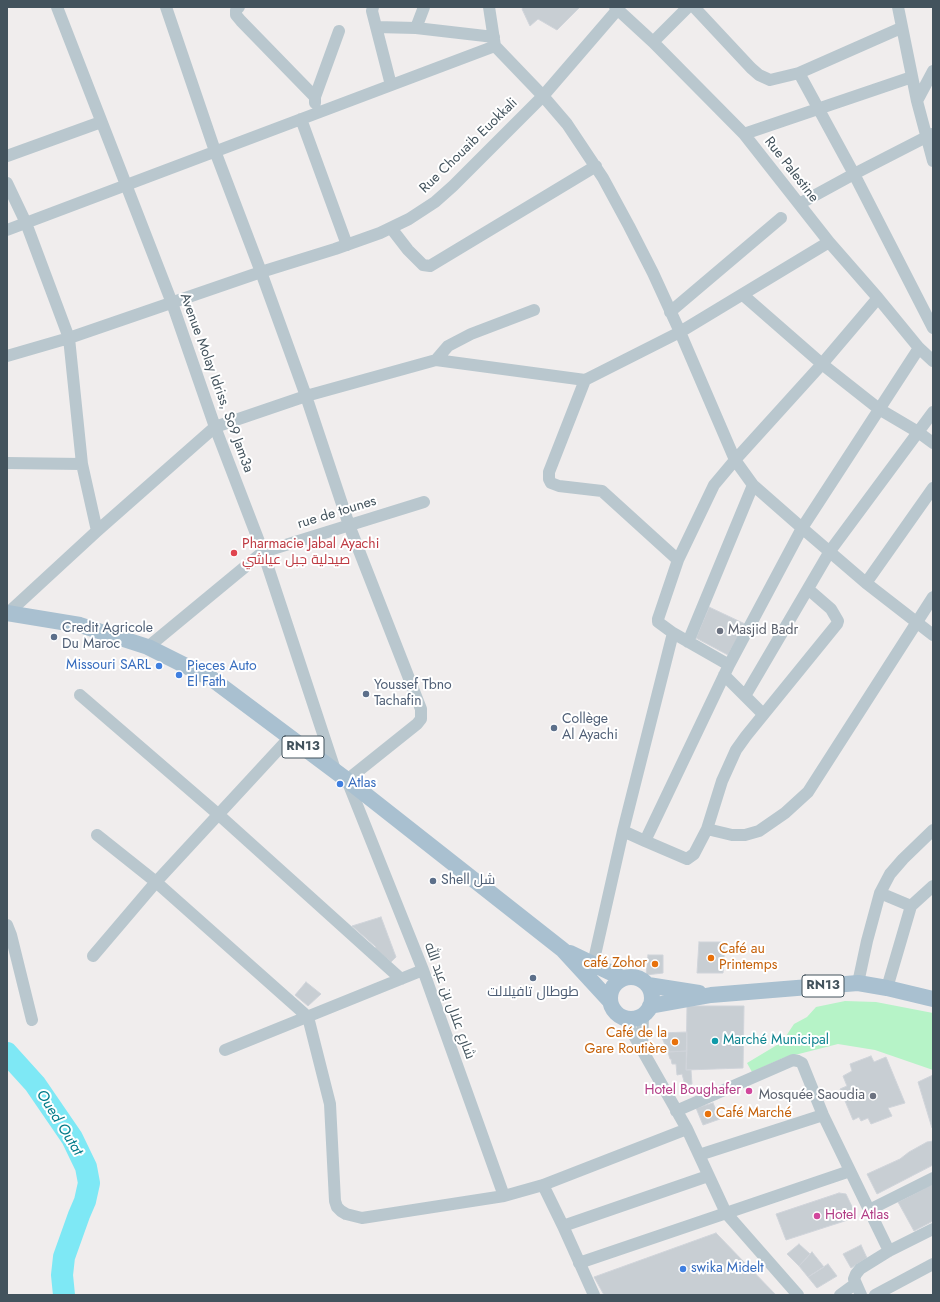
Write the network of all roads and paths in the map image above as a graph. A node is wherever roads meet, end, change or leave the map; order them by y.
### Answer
1 (57, 7) edge
2 (166, 7) edge
3 (239, 7) edge
4 (373, 7) edge
5 (424, 7) edge
6 (490, 7) edge
7 (688, 7) edge
8 (694, 7) edge
9 (898, 7) edge
10 (617, 8) edge
11 (376, 27) junction
12 (416, 28) junction
13 (901, 28) junction
14 (339, 31) dead end
15 (494, 42) junction
16 (653, 42) junction
17 (933, 71) edge
18 (799, 73) junction
19 (912, 77) junction
20 (391, 85) junction
21 (543, 96) junction
22 (315, 97) junction
23 (917, 101) junction
24 (817, 108) junction
25 (315, 114) junction
26 (301, 119) junction
27 (101, 122) junction
28 (744, 134) junction
29 (929, 135) edge
30 (215, 152) junction
31 (7, 156) edge
32 (933, 161) edge
33 (596, 166) junction
34 (854, 174) junction
35 (7, 183) edge
36 (125, 185) junction
37 (799, 204) junction
38 (781, 218) dead end
39 (26, 223) junction
40 (391, 228) junction
41 (7, 230) edge
42 (829, 242) junction
43 (348, 244) junction
44 (261, 272) junction
45 (743, 295) junction
46 (878, 298) junction
47 (172, 304) junction
48 (534, 310) dead end
49 (670, 312) junction
50 (933, 328) edge
51 (680, 332) junction
52 (70, 338) junction
53 (919, 348) junction
54 (7, 356) edge
55 (436, 360) junction
56 (933, 361) edge
57 (822, 364) junction
58 (586, 380) junction
59 (306, 396) junction
60 (879, 409) junction
61 (933, 412) edge
62 (215, 427) junction
63 (918, 432) junction
64 (933, 443) edge
65 (734, 460) junction
66 (7, 463) edge
67 (82, 464) junction
68 (753, 485) junction
69 (933, 488) edge
70 (424, 502) dead end
71 (349, 526) junction
72 (802, 528) junction
73 (97, 531) junction
74 (830, 551) junction
75 (263, 552) junction
76 (678, 560) junction
77 (866, 583) junction
78 (808, 589) junction
79 (933, 597) edge
80 (7, 613) edge
81 (917, 622) junction
82 (673, 633) junction
83 (933, 636) edge
84 (688, 642) junction
85 (148, 647) junction
86 (726, 670) junction
87 (80, 695) dead end
88 (745, 696) junction
89 (764, 714) junction
90 (290, 737) junction
91 (341, 777) junction
92 (219, 815) junction
93 (707, 829) junction
94 (933, 830) edge
95 (623, 831) junction
96 (97, 835) dead end
97 (645, 841) junction
98 (156, 882) junction
99 (933, 886) edge
100 (880, 893) junction
101 (911, 906) junction
102 (7, 924) edge
103 (563, 950) junction
104 (93, 956) dead end
105 (593, 964) junction
106 (423, 970) junction
107 (622, 978) junction
108 (400, 979) junction
109 (858, 983) junction
110 (648, 985) junction
111 (887, 988) junction
112 (711, 995) junction
113 (609, 1000) junction
114 (933, 1000) edge
115 (647, 1011) junction
116 (308, 1016) junction
117 (624, 1018) junction
118 (32, 1020) dead end
119 (642, 1049) junction
120 (224, 1050) dead end
121 (676, 1111) junction
122 (823, 1115) junction
123 (687, 1129) junction
124 (699, 1155) junction
125 (850, 1171) junction
126 (708, 1176) junction
127 (933, 1178) edge
128 (543, 1185) junction
129 (504, 1196) junction
130 (870, 1210) junction
131 (726, 1213) junction
132 (563, 1226) junction
133 (933, 1229) edge
134 (890, 1251) junction
135 (579, 1263) junction
136 (933, 1264) edge
137 (855, 1284) junction
138 (594, 1295) edge
139 (798, 1295) edge
140 (840, 1295) edge
141 (861, 1295) edge
142 (875, 1295) edge

1 - 27 street, Avenue Molay Idriss, So9 Jam3a
2 - 30 street
3 - 22 street
4 - 11 street
5 - 12 street
6 - 15 street
7 - 16 street
8 - 18 street
9 - 13 street
10 - 16 street, Rue Palestine
10 - 21 street, Rue Chouaib Euokkali
11 - 12 street
11 - 20 street
12 - 15 street
13 - 18 street
13 - 19 street
14 - 22 street
15 - 20 street
15 - 21 street
16 - 28 street, Rue Palestine
17 - 23 street
18 - 24 street
19 - 23 street
19 - 24 street
20 - 25 street
21 - 33 street
21 - 40 street, Rue Chouaib Euokkali
22 - 25 street
23 - 29 street
24 - 28 street
24 - 34 street
25 - 26 street
26 - 30 street
26 - 43 street
27 - 31 street
27 - 36 street, Avenue Molay Idriss, So9 Jam3a
28 - 37 street, Rue Palestine
29 - 32 street
29 - 34 street
30 - 36 street
30 - 44 street
33 - 40 street
33 - 49 street
34 - 37 street
34 - 50 street
35 - 39 street
36 - 39 street
36 - 47 street, Avenue Molay Idriss, So9 Jam3a
37 - 42 street, Rue Palestine
38 - 49 street
39 - 41 street
39 - 52 street
40 - 43 street, Rue Chouaib Euokkali
42 - 45 street
42 - 46 street, Rue Palestine
43 - 44 street, Rue Chouaib Euokkali
44 - 47 street, Rue Chouaib Euokkali
44 - 59 street
45 - 51 street
45 - 57 street
46 - 53 street, Rue Palestine
46 - 57 street
47 - 52 street, Rue Chouaib Euokkali
47 - 62 street, Avenue Molay Idriss, So9 Jam3a
48 - 55 street
49 - 51 street
51 - 58 street
51 - 65 street
52 - 54 street, Rue Chouaib Euokkali
52 - 67 street
53 - 56 street, Rue Palestine
53 - 60 street
55 - 58 street
55 - 59 street
57 - 60 street
57 - 65 street
58 - 76 street
59 - 62 street
59 - 71 street
60 - 63 street
60 - 72 street
61 - 63 street
62 - 73 street
62 - 75 street, Avenue Molay Idriss, So9 Jam3a
63 - 64 street
63 - 74 street
65 - 68 street
65 - 76 street
66 - 67 street
67 - 73 street
68 - 72 street
68 - 84 street
69 - 77 street
70 - 71 street, rue de tounes
71 - 75 street, rue de tounes
71 - 91 street
72 - 74 street
72 - 86 street
73 - 80 street
74 - 77 street
74 - 78 street
75 - 85 street, rue de tounes
75 - 91 street, Avenue Molay Idriss, So9 Jam3a
76 - 82 street
77 - 81 street
78 - 88 street
78 - 89 street
79 - 81 street
80 - 85 main road, RN13
81 - 83 street
81 - 93 street
82 - 84 street
82 - 95 street
84 - 86 street
85 - 90 main road, RN13
86 - 88 street
86 - 97 street
87 - 92 street
88 - 89 street
89 - 93 street
90 - 91 main road, RN13
90 - 92 street
91 - 103 main road, RN13
91 - 106 street, شارع علال بن عبد الله
92 - 98 street
92 - 108 street
93 - 97 street
94 - 100 street
95 - 97 street
95 - 105 street
96 - 98 street
98 - 104 street
98 - 116 street
99 - 101 street
100 - 101 street
100 - 109 street
101 - 111 street
102 - 118 street
103 - 105 main road, RN13
103 - 113 main road, RN13
105 - 107 main road, RN13
106 - 108 street
106 - 129 street, شارع علال بن عبد الله
107 - 110 main road, RN13
107 - 113 main road
108 - 116 street
109 - 111 main road, RN13
109 - 112 main road, RN13
110 - 112 main road, RN13
110 - 115 main road
111 - 114 main road, RN13
112 - 115 main road, RN13
113 - 117 main road, RN13
115 - 117 main road, RN13
115 - 119 street
116 - 120 street
116 - 129 street
117 - 119 street
119 - 121 street
121 - 122 street
121 - 123 street
122 - 124 street
122 - 125 street
123 - 124 street
123 - 128 street
124 - 126 street
125 - 130 street
125 - 131 street
126 - 131 street
126 - 132 street
127 - 130 street
128 - 129 street
128 - 132 street
130 - 134 street
131 - 135 street
131 - 139 street
132 - 135 street
133 - 134 street
134 - 137 street
135 - 138 street
136 - 142 street
137 - 140 street
137 - 141 street

